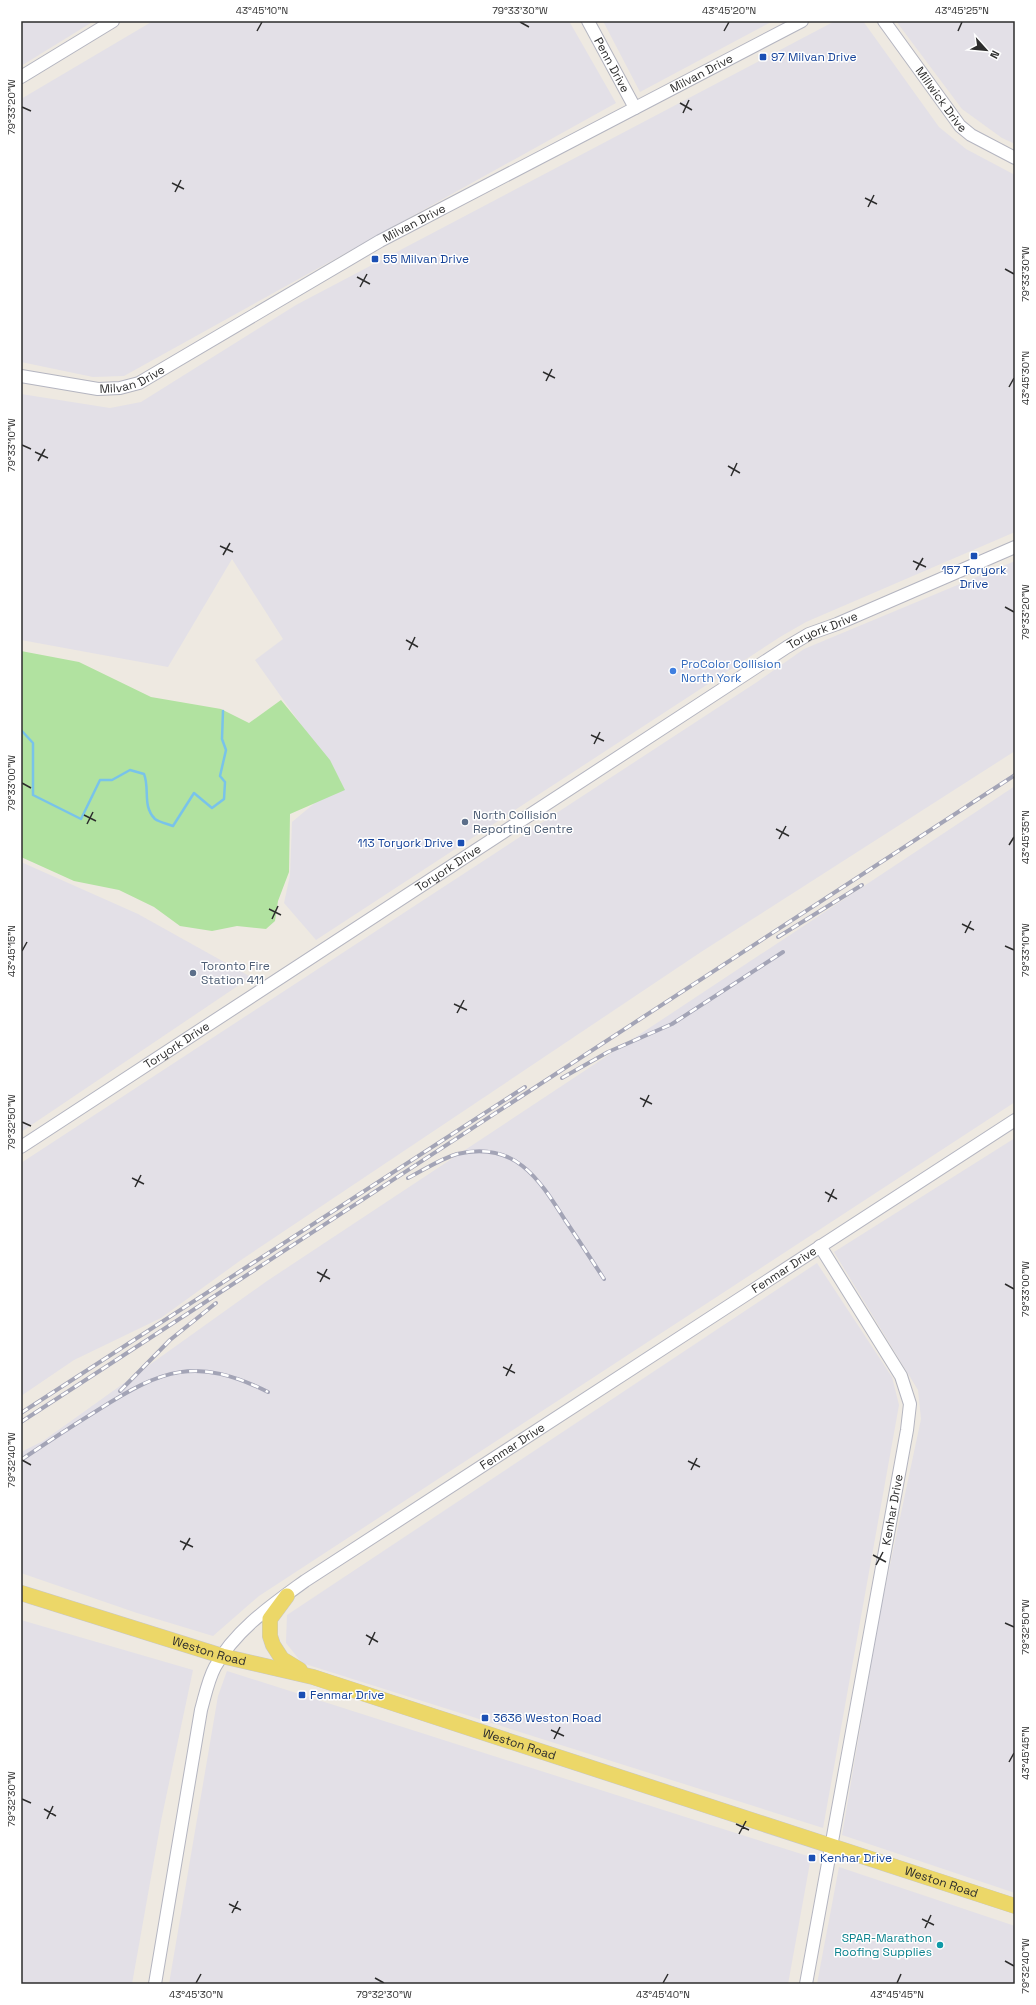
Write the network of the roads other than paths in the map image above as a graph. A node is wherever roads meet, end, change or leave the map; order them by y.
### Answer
1 (113, 21) edge
2 (588, 21) edge
3 (802, 21) edge
4 (884, 21) edge
5 (21, 77) edge
6 (635, 108) junction
7 (1015, 158) edge
8 (21, 376) edge
9 (1015, 547) edge
10 (1015, 1120) edge
11 (21, 1147) edge
12 (820, 1246) junction
13 (21, 1593) edge
14 (287, 1596) junction
15 (222, 1656) junction
16 (313, 1677) junction
17 (831, 1846) junction
18 (1015, 1906) edge
19 (155, 1984) edge
20 (806, 1984) edge

1 - 5 street
2 - 6 street, Penn Drive
3 - 6 street, Milvan Drive
4 - 7 street, Millwick Drive
6 - 8 street, Milvan Drive
9 - 11 street, Toryork Drive
10 - 12 street, Fenmar Drive
12 - 14 street, Fenmar Drive
12 - 17 street, Kenhar Drive
13 - 15 main road, Weston Road
14 - 15 street, Fenmar Drive
14 - 16 main road
15 - 16 main road, Weston Road
15 - 19 street, Fenmar Drive
16 - 17 main road, Weston Road
17 - 18 main road, Weston Road
17 - 20 street, Kenhar Drive

